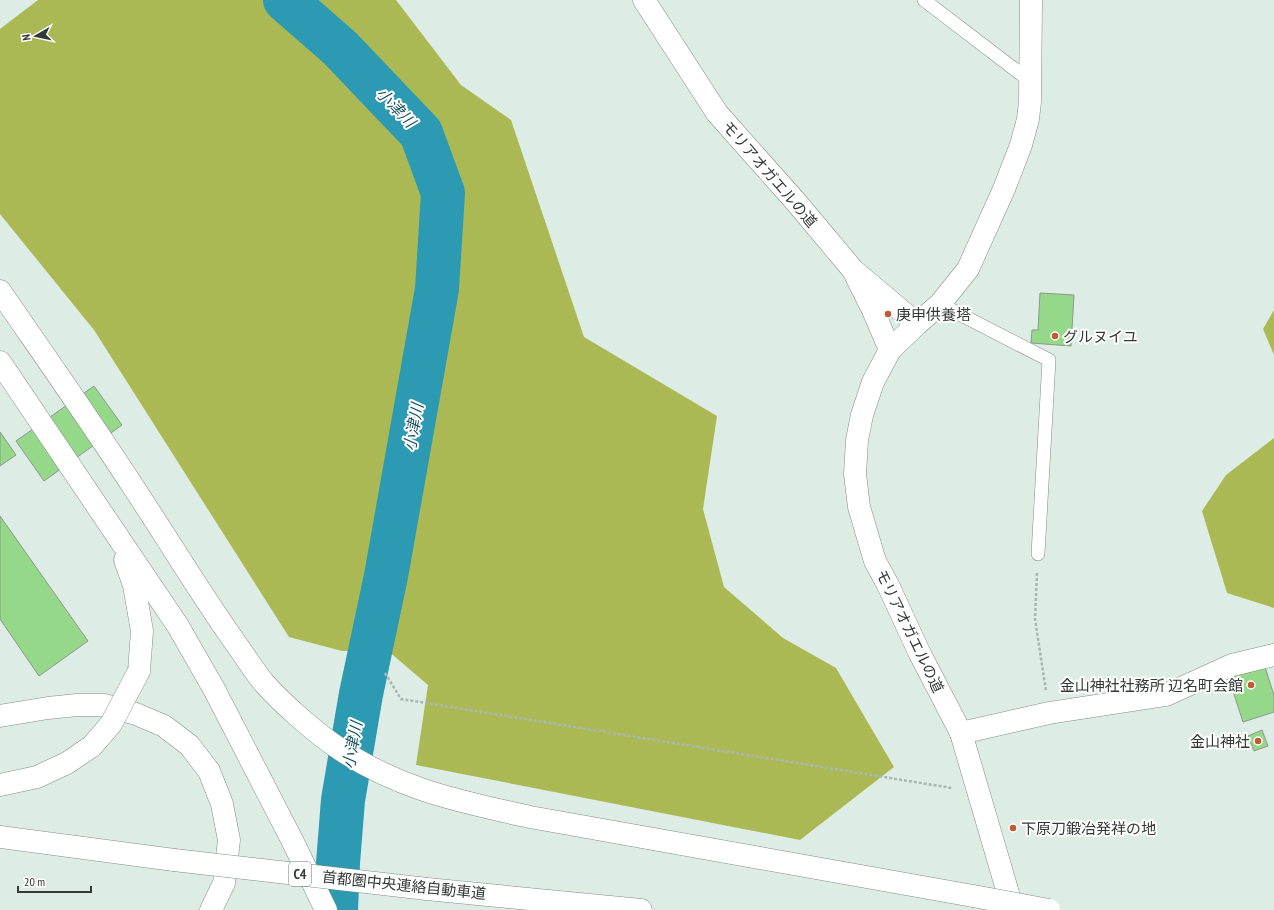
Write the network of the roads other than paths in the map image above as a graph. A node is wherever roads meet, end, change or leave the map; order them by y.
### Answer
1 (644, 0) edge
2 (924, 0) edge
3 (1031, 0) edge
4 (1030, 81) junction
5 (853, 270) junction
6 (0, 291) edge
7 (940, 304) junction
8 (917, 324) junction
9 (890, 350) junction
10 (0, 362) edge
11 (115, 533) junction
12 (1038, 554) road end
13 (1274, 655) edge
14 (0, 716) edge
15 (961, 733) junction
16 (0, 785) edge
17 (0, 837) edge
18 (212, 910) edge
19 (326, 910) edge
20 (641, 910) edge
21 (1013, 910) edge
22 (1049, 910) edge

1 - 5 main road, モリアオガエルの道
2 - 4 lane
3 - 4 main road, モリアオガエルの道
4 - 7 main road, モリアオガエルの道
5 - 8 main road
5 - 9 main road, モリアオガエルの道
6 - 22 main road, bridge
7 - 8 main road, モリアオガエルの道
7 - 12 lane
8 - 9 main road, モリアオガエルの道
9 - 15 main road, モリアオガエルの道
10 - 11 main road
11 - 16 main road, bridge
11 - 19 main road
13 - 15 main road
14 - 18 main road
15 - 21 main road, モリアオガエルの道
17 - 20 main road, 首都圏中央連絡自動車道 / C4, bridge

